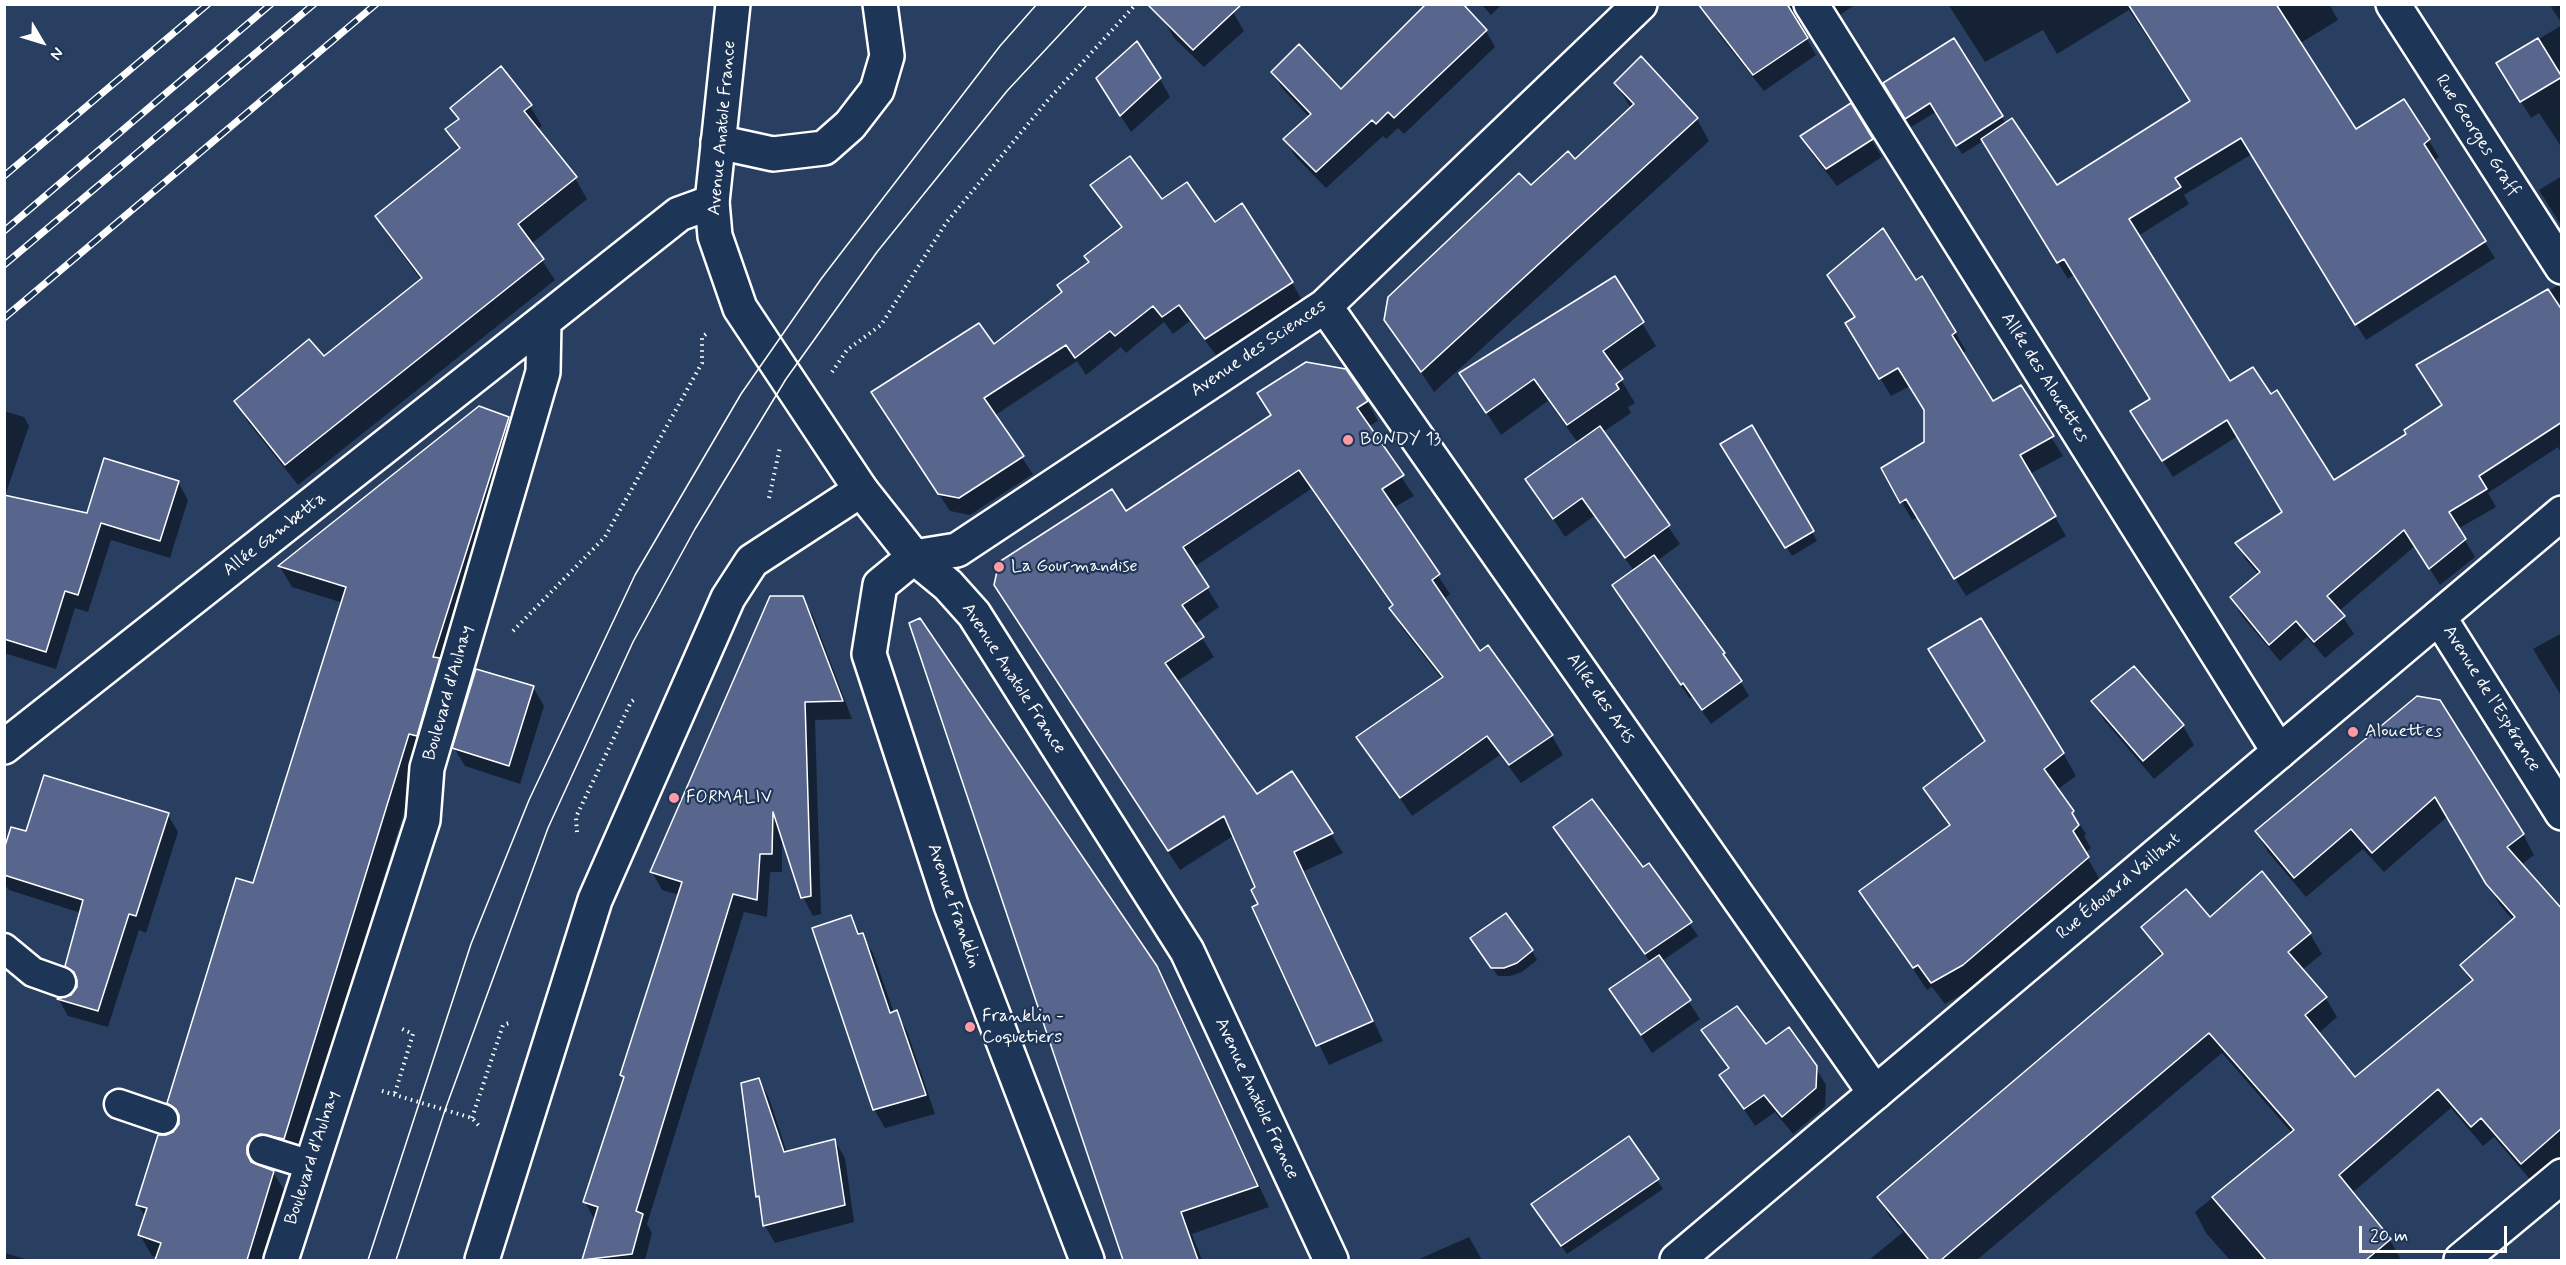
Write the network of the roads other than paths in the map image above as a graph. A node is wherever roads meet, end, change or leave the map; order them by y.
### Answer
1 (733, 4) edge
2 (880, 4) edge
3 (1640, 4) edge
4 (1811, 4) edge
5 (2393, 4) edge
6 (718, 142) junction
7 (712, 202) junction
8 (2562, 267) edge
9 (1325, 306) junction
10 (544, 321) junction
11 (861, 490) junction
12 (2562, 513) edge
13 (914, 557) junction
14 (2439, 617) junction
15 (4, 747) edge
16 (2279, 752) junction
17 (2562, 813) edge
18 (4, 948) edge
19 (61, 982) dead end
20 (1875, 1092) junction
21 (119, 1104) dead end
22 (162, 1119) dead end
23 (263, 1150) dead end
24 (311, 1165) junction
25 (2562, 1176) edge
26 (281, 1260) edge
27 (482, 1260) edge
28 (1087, 1260) edge
29 (1331, 1260) edge
30 (1677, 1260) edge
31 (2460, 1260) edge

1 - 6 street, Avenue Anatole France
2 - 6 street
3 - 9 street, Avenue des Sciences
4 - 16 street, Allée des Alouettes
5 - 8 street, Rue Georges Graff
6 - 7 street, Avenue Anatole France
7 - 10 street
7 - 11 street, Avenue Anatole France
9 - 13 street, Avenue des Sciences
9 - 20 street, Allée des Arts
10 - 15 street, Allée Gambetta
10 - 24 street, Boulevard d'Aulnay
11 - 13 street, Avenue Anatole France
11 - 27 street
12 - 14 street, Rue Édouard Vaillant
13 - 28 street, Avenue Franklin
13 - 29 street, Avenue Anatole France
14 - 16 street, Rue Édouard Vaillant
14 - 17 street, Avenue de l'Espérance
16 - 20 street, Rue Édouard Vaillant
18 - 19 lane
20 - 30 street, Rue Édouard Vaillant
21 - 22 lane
23 - 24 lane
24 - 26 street, Boulevard d'Aulnay
25 - 31 street

